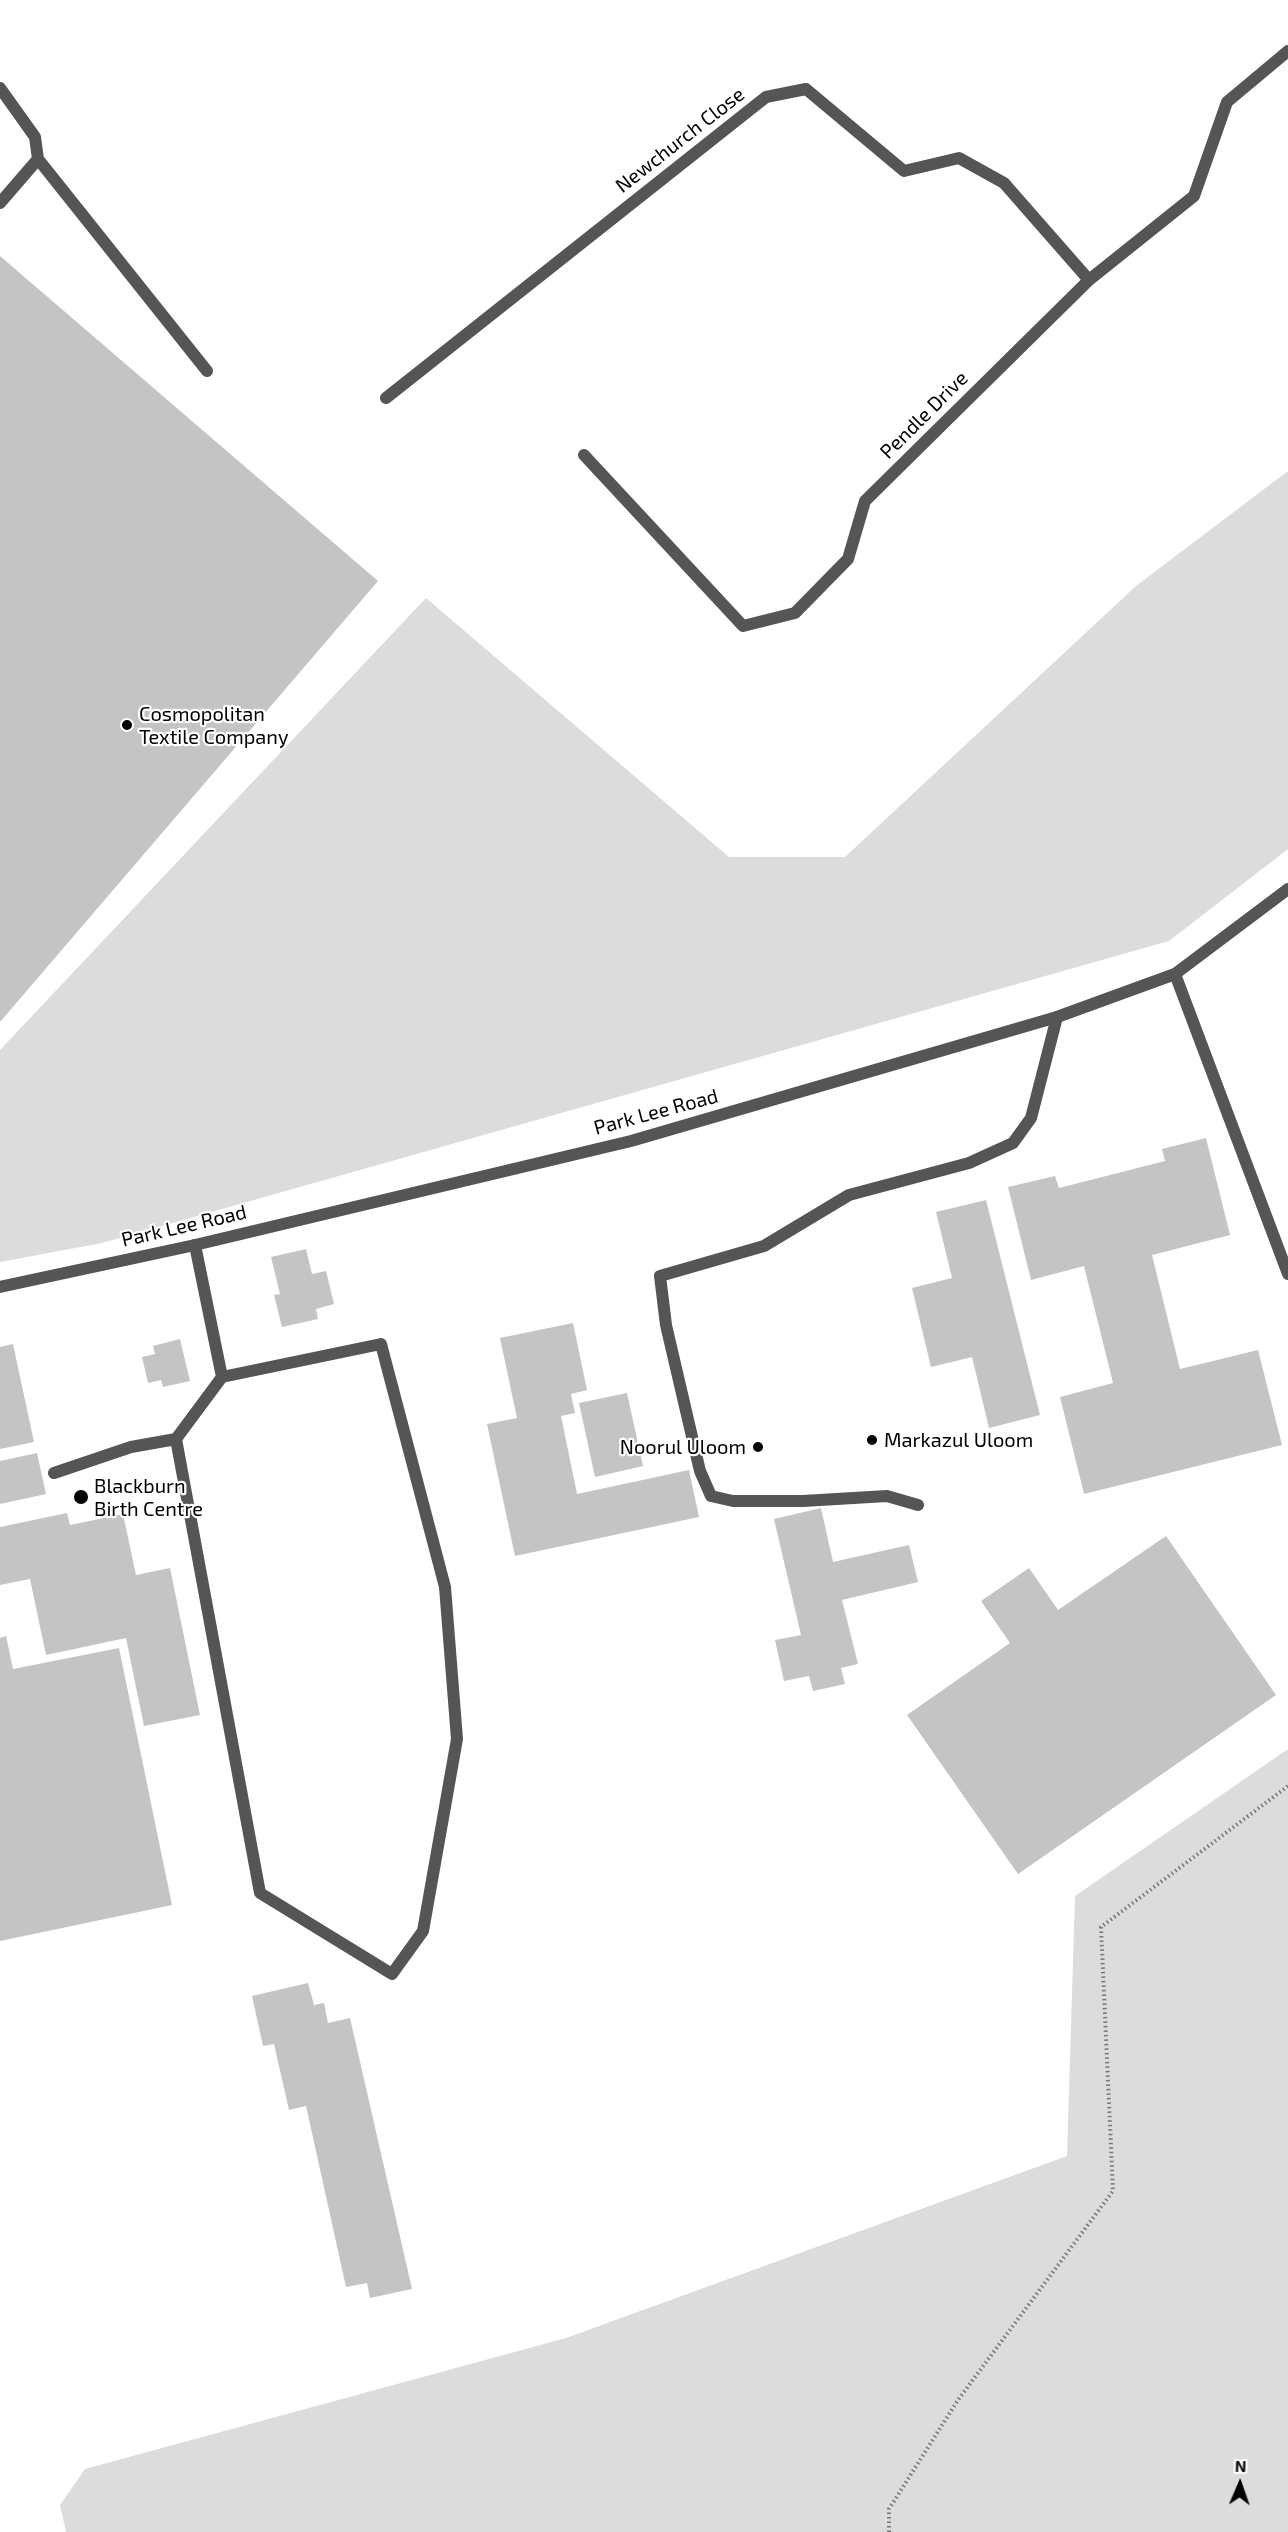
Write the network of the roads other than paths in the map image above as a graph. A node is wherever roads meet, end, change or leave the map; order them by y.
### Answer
1 (1288, 51) edge
2 (0, 88) edge
3 (38, 159) junction
4 (0, 203) edge
5 (1089, 279) junction
6 (207, 371) dead end
7 (386, 398) dead end
8 (584, 455) dead end
9 (1288, 889) edge
10 (1175, 974) junction
11 (1058, 1017) junction
12 (195, 1245) junction
13 (1288, 1274) edge
14 (0, 1287) edge
15 (222, 1377) junction
16 (176, 1439) junction
17 (54, 1473) dead end
18 (918, 1505) dead end

1 - 5 street, Pendle Drive
2 - 3 street
3 - 4 street
3 - 6 street
5 - 7 street, Newchurch Close
5 - 8 street, Pendle Drive
9 - 10 street, Park Lee Road
10 - 11 street, Park Lee Road
10 - 13 street
11 - 12 street, Park Lee Road
11 - 18 street
12 - 14 street, Park Lee Road
12 - 15 street
15 - 16 street
15 - 16 street
16 - 17 street

